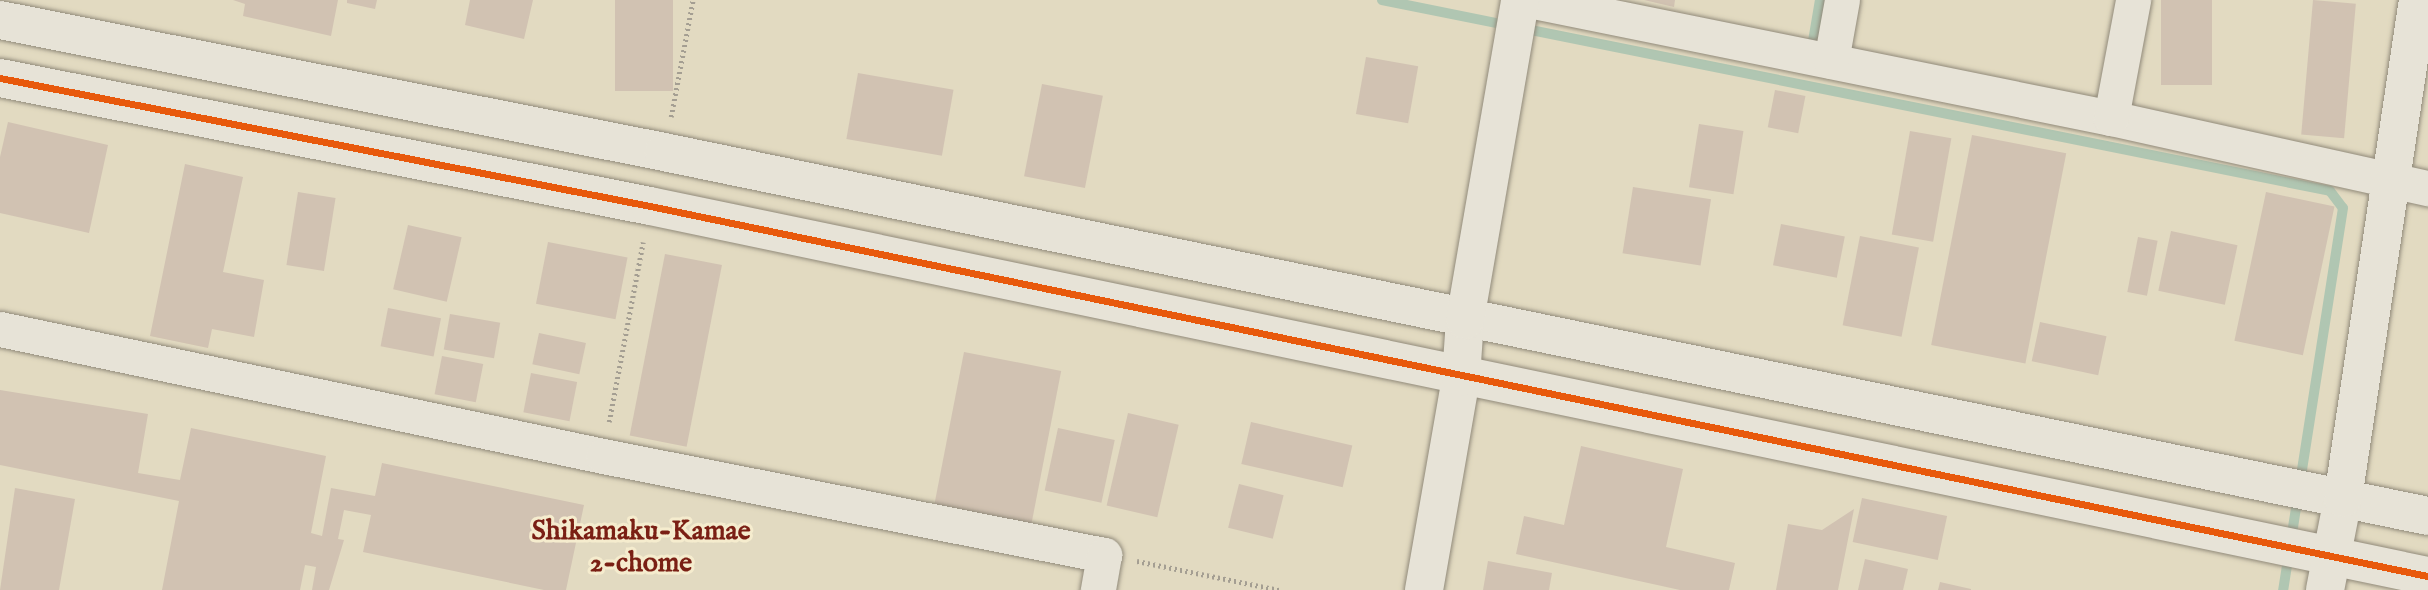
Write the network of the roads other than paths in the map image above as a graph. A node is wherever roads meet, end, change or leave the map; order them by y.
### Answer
1 (1520, 0) edge
2 (1529, 0) edge
3 (1842, 0) edge
4 (2133, 0) edge
5 (2418, 0) edge
6 (0, 20) edge
7 (1831, 61) junction
8 (0, 78) edge
9 (2111, 118) junction
10 (2410, 184) edge
11 (1465, 320) junction
12 (0, 329) edge
13 (1461, 377) junction
14 (2343, 498) junction
15 (2428, 516) edge
16 (2327, 573) edge
17 (2428, 576) edge
18 (1098, 590) edge
19 (1424, 590) edge

1 - 11 street
2 - 7 street
3 - 7 street
4 - 9 street
5 - 10 street
6 - 11 street
7 - 9 street
8 - 13 street
9 - 10 street
10 - 14 street
11 - 13 street
11 - 14 street
12 - 18 street
13 - 16 street
13 - 19 street
14 - 15 street
14 - 16 street
16 - 17 street

